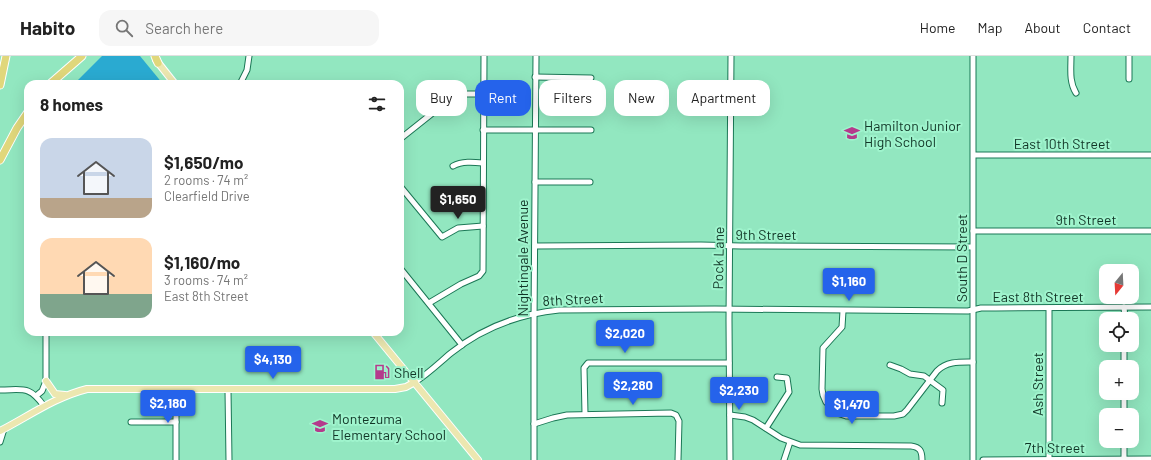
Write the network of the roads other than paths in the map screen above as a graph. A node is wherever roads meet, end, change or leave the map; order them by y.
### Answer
1 (6, 56) edge
2 (82, 56) edge
3 (153, 56) edge
4 (249, 56) edge
5 (484, 56) edge
6 (536, 56) edge
7 (731, 56) edge
8 (973, 56) edge
9 (1071, 56) edge
10 (1129, 56) edge
11 (158, 63) joint
12 (535, 78) junction
13 (591, 78) dead end
14 (1129, 79) dead end
15 (55, 80) edge
16 (172, 80) edge
17 (242, 80) edge
18 (484, 80) edge
19 (0, 85) edge
20 (1076, 93) dead end
21 (475, 94) edge
22 (483, 116) edge
23 (24, 118) edge
24 (483, 130) junction
25 (535, 130) junction
26 (591, 130) dead end
27 (404, 136) edge
28 (974, 155) junction
29 (1151, 155) edge
30 (0, 160) edge
31 (483, 163) junction
32 (454, 166) dead end
33 (535, 182) junction
34 (590, 182) dead end
35 (404, 191) edge
36 (483, 226) junction
37 (973, 231) junction
38 (1151, 231) edge
39 (535, 246) junction
40 (730, 246) junction
41 (972, 247) junction
42 (404, 273) edge
43 (428, 303) junction
44 (1124, 307) junction
45 (1151, 307) edge
46 (1049, 308) junction
47 (729, 309) junction
48 (973, 310) junction
49 (843, 311) junction
50 (1124, 312) edge
51 (534, 314) junction
52 (46, 336) edge
53 (376, 336) edge
54 (462, 345) junction
55 (973, 362) junction
56 (729, 363) junction
57 (890, 365) dead end
58 (777, 377) dead end
59 (930, 380) junction
60 (46, 381) junction
61 (415, 382) junction
62 (0, 390) edge
63 (176, 390) junction
64 (228, 390) junction
65 (68, 394) junction
66 (36, 396) junction
67 (942, 403) dead end
68 (44, 406) junction
69 (585, 414) junction
70 (730, 415) junction
71 (131, 422) dead end
72 (176, 422) junction
73 (534, 424) junction
74 (766, 428) junction
75 (2, 430) edge
76 (0, 442) edge
77 (790, 442) junction
78 (1124, 448) edge
79 (1049, 459) edge
80 (1124, 459) edge
81 (1151, 459) edge
82 (176, 460) edge
83 (229, 460) edge
84 (478, 460) edge
85 (534, 460) edge
86 (678, 460) edge
87 (730, 460) edge
88 (784, 460) edge
89 (922, 460) edge
90 (973, 460) edge
91 (983, 460) edge

1 - 19 highway
2 - 15 highway
3 - 11 highway
4 - 17 street
5 - 18 street
6 - 12 street, Nightingale Avenue
7 - 40 street, Pock Lane
8 - 28 street, South D Street
9 - 20 street
10 - 14 street
11 - 16 main road
12 - 13 street
12 - 25 street, Nightingale Avenue
21 - 27 street
22 - 24 street
23 - 30 highway
24 - 25 street
24 - 31 street
25 - 26 street
25 - 33 street, Nightingale Avenue
28 - 29 street, East 10th Street
28 - 37 street, South D Street
31 - 32 street
31 - 36 street
33 - 34 street
33 - 39 street, Nightingale Avenue
35 - 36 street
36 - 43 street
37 - 38 street, 9th Street
37 - 41 street, South D Street
39 - 40 street, 9th Street
39 - 51 street, Nightingale Avenue
40 - 41 street, 9th Street
40 - 47 street, Pock Lane
41 - 48 street, South D Street
42 - 43 street
43 - 54 street
44 - 45 street, East 8th Street
44 - 46 street, East 8th Street
44 - 50 street
46 - 48 street, East 8th Street
46 - 79 street, Ash Street
47 - 49 street, East 8th Street
47 - 51 street, 8th Street
47 - 56 street, Pock Lane
48 - 49 street, East 8th Street
48 - 55 street, South D Street
49 - 59 street
51 - 54 street, 8th Street
51 - 73 street, Nightingale Avenue
52 - 60 street
53 - 61 main road
54 - 61 street, 8th Street
55 - 59 street
55 - 90 street, South D Street
56 - 69 street
56 - 70 street, Pock Lane
57 - 59 street
58 - 74 street
59 - 67 street
60 - 65 main road
60 - 66 street
61 - 64 main road
61 - 84 main road
62 - 66 street
63 - 64 main road
63 - 65 main road
63 - 72 street
64 - 83 street
65 - 68 main road
66 - 68 street
68 - 75 main road
69 - 73 street
69 - 86 street
70 - 74 street
70 - 87 street, Pock Lane
71 - 72 street
72 - 82 street
73 - 85 street, Nightingale Avenue
74 - 77 street
75 - 76 street
77 - 88 street
77 - 89 street
78 - 80 street
79 - 80 street, 7th Street
79 - 91 street, 7th Street
80 - 81 street, 7th Street

